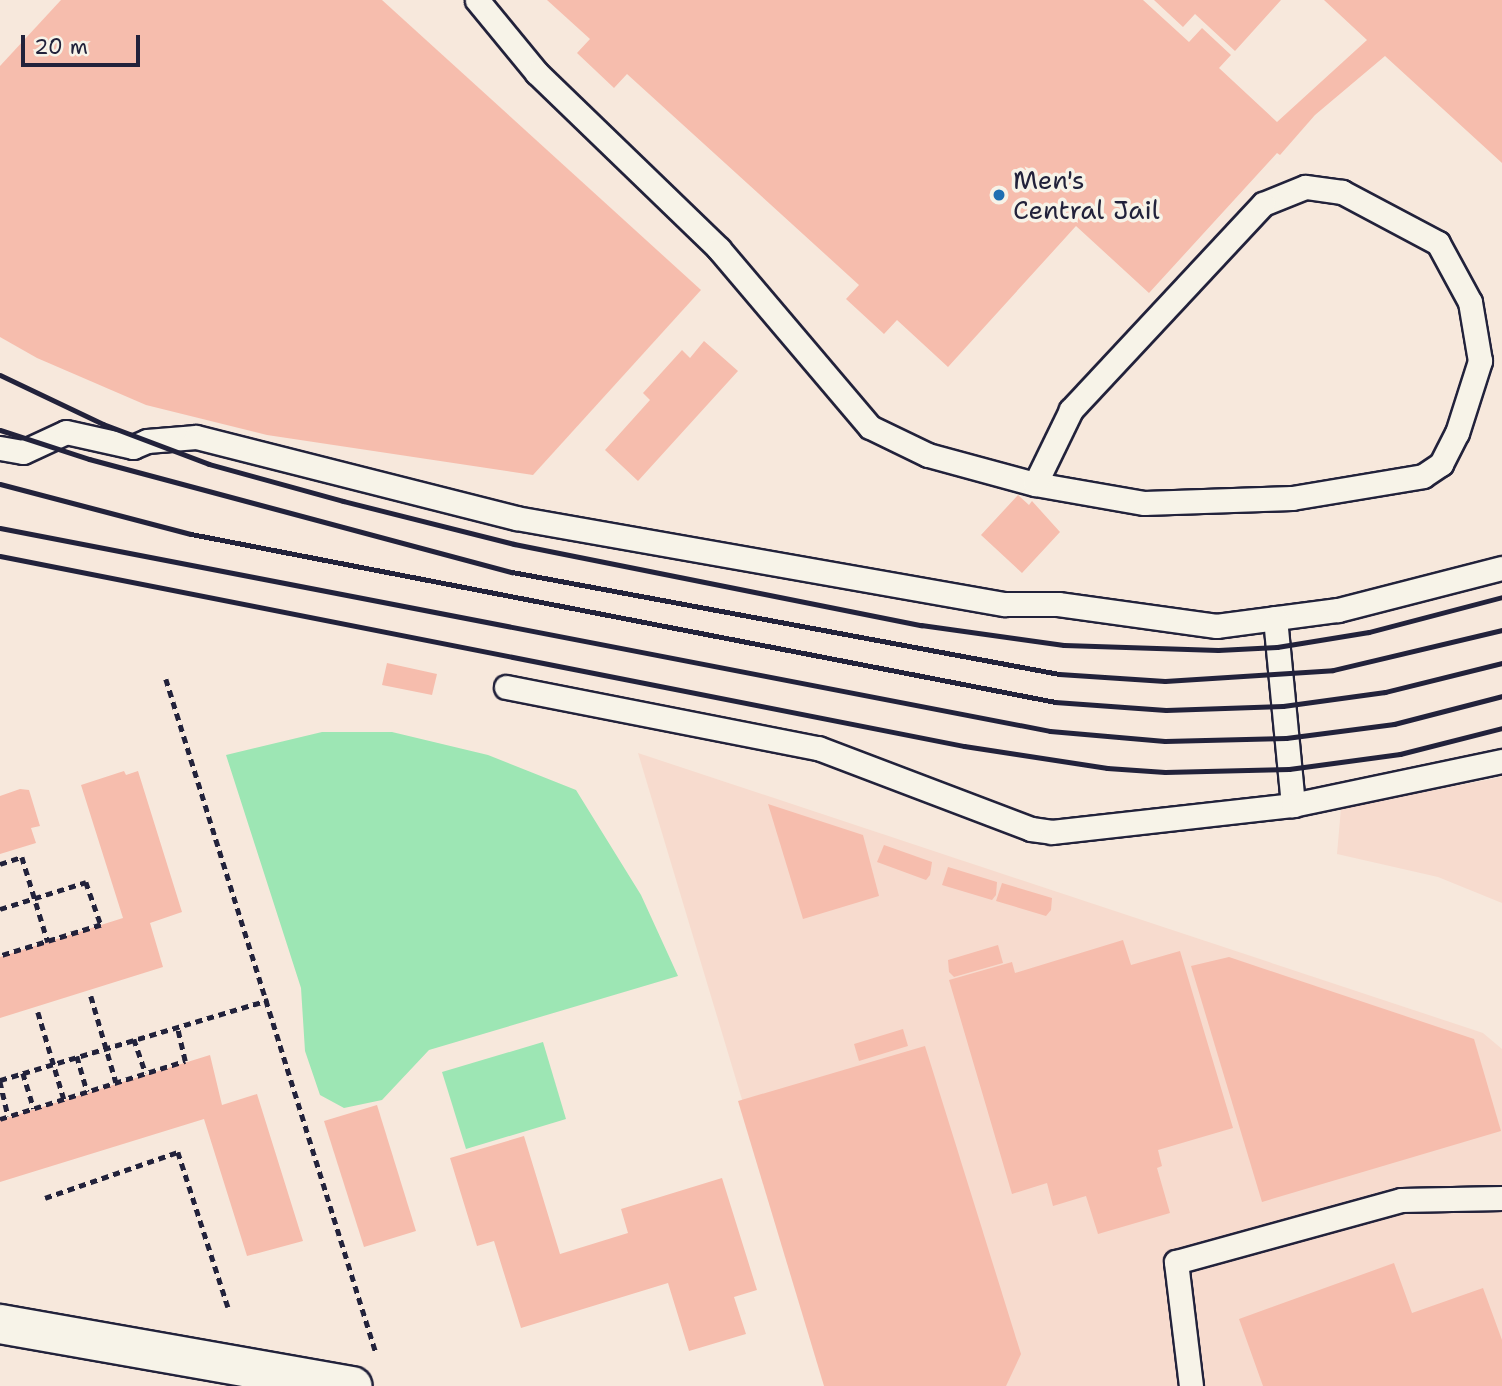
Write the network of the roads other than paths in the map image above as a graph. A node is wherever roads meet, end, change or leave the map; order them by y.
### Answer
1 (477, 0) edge
2 (0, 448) edge
3 (1035, 484) junction
4 (1502, 568) edge
5 (1275, 618) junction
6 (506, 687) dead end
7 (1502, 761) edge
8 (1293, 805) junction
9 (1502, 1198) edge
10 (0, 1325) edge
11 (367, 1376) edge
12 (1191, 1386) edge

1 - 3 lane
2 - 5 lane
3 - 3 lane
4 - 5 lane
5 - 8 lane
6 - 8 lane
7 - 8 lane
9 - 12 lane
10 - 11 street

